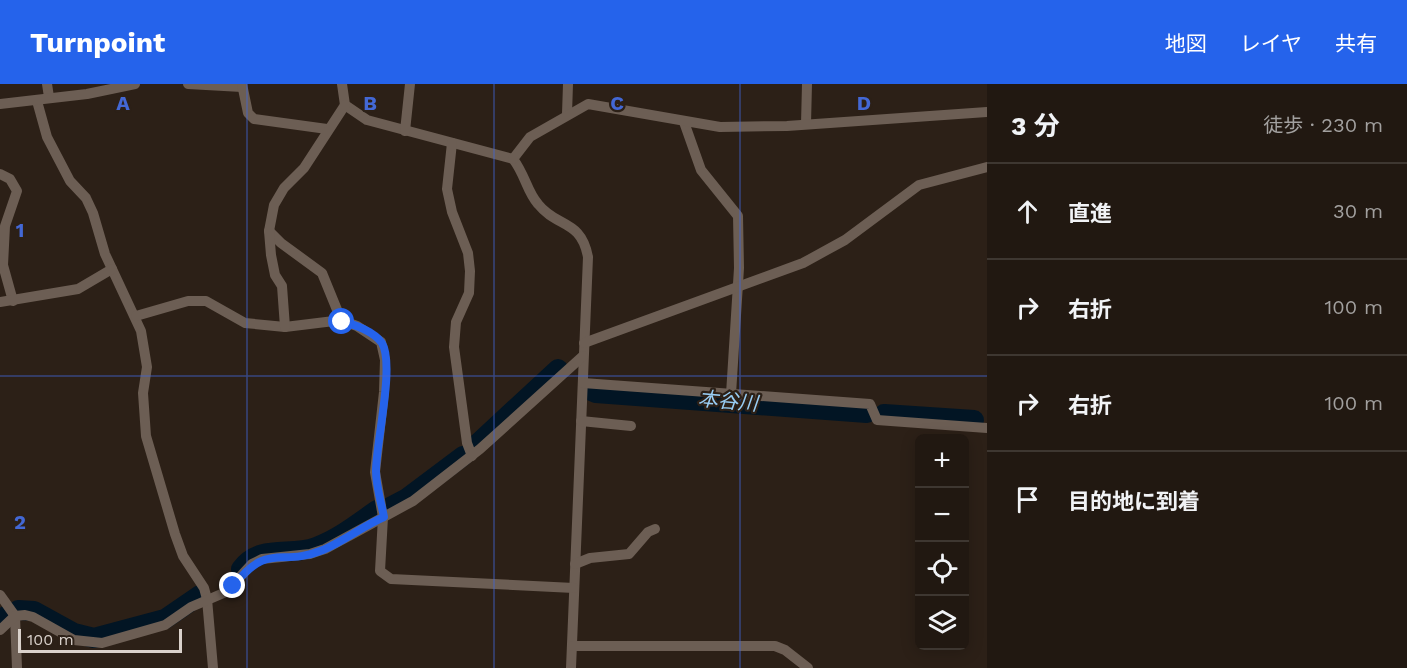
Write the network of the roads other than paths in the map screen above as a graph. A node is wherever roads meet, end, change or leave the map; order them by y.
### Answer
1 (47, 84) edge
2 (135, 84) edge
3 (188, 84) edge
4 (342, 84) edge
5 (410, 84) edge
6 (568, 84) edge
7 (807, 84) edge
8 (242, 86) edge
9 (49, 97) junction
10 (37, 101) junction
11 (0, 104) edge
12 (345, 105) junction
13 (987, 112) edge
14 (567, 114) junction
15 (684, 122) junction
16 (806, 124) junction
17 (327, 129) junction
18 (405, 131) junction
19 (452, 143) junction
20 (513, 159) junction
21 (987, 167) edge
22 (0, 174) edge
23 (269, 231) junction
24 (112, 269) junction
25 (738, 286) junction
26 (13, 301) junction
27 (0, 302) edge
28 (136, 316) junction
29 (342, 322) junction
30 (285, 327) junction
31 (584, 343) junction
32 (583, 356) junction
33 (583, 383) junction
34 (730, 394) junction
35 (581, 421) junction
36 (631, 426) dead end
37 (987, 428) edge
38 (472, 456) junction
39 (384, 517) junction
40 (655, 529) dead end
41 (575, 564) junction
42 (574, 588) junction
43 (0, 595) edge
44 (207, 599) junction
45 (15, 616) junction
46 (0, 630) edge
47 (573, 646) junction
48 (17, 668) edge
49 (213, 668) edge
50 (571, 668) edge
51 (808, 668) edge

1 - 9 street
2 - 9 street
3 - 8 street
4 - 12 street
5 - 18 street
6 - 14 street
7 - 16 street
8 - 17 street
9 - 10 street
10 - 11 street
10 - 24 street
12 - 17 street
12 - 18 street
13 - 16 street
14 - 15 street
14 - 20 street
15 - 16 street
15 - 25 street
17 - 23 street
18 - 19 street
19 - 20 street
19 - 38 street
20 - 31 street
21 - 25 street
22 - 26 street
23 - 29 street
23 - 30 street
24 - 26 street
24 - 28 street
25 - 31 street
25 - 34 street
26 - 27 street
28 - 30 street
28 - 44 street
29 - 30 street
29 - 39 street
31 - 32 street
32 - 33 street
32 - 38 street
33 - 34 street
33 - 35 street
34 - 37 street
35 - 36 street
35 - 41 street
38 - 39 street
39 - 42 street
39 - 44 street
40 - 41 street
41 - 42 street
42 - 47 street
43 - 45 street
44 - 45 street
44 - 49 street
45 - 46 street
45 - 48 street
47 - 50 street
47 - 51 street

